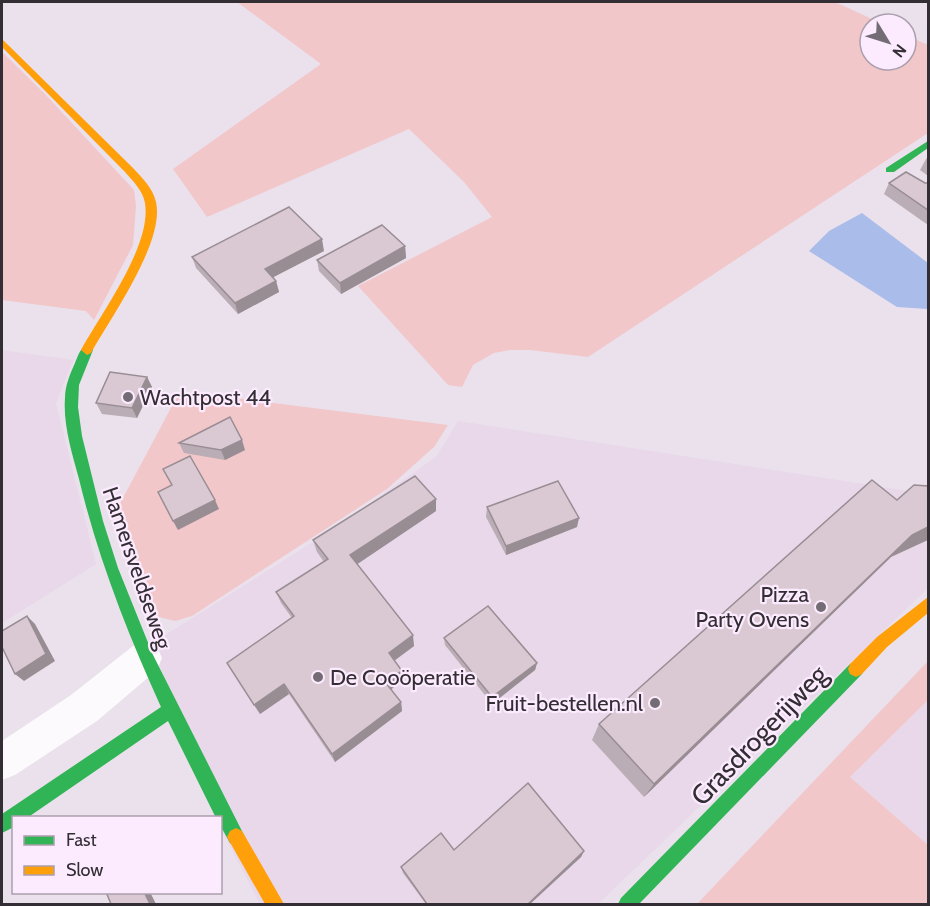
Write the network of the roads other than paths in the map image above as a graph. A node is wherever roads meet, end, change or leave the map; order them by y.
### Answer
1 (2, 42) edge
2 (928, 144) edge
3 (898, 171) dead end
4 (928, 604) edge
5 (145, 658) junction
6 (170, 710) junction
7 (2, 762) edge
8 (14, 816) edge
9 (275, 904) edge
10 (627, 904) edge

1 - 5 street, Hamersveldseweg
2 - 3 street
4 - 10 street, Grasdrogerijweg
5 - 6 street, Hamersveldseweg
5 - 7 street
6 - 8 street
6 - 9 street, Hamersveldseweg

